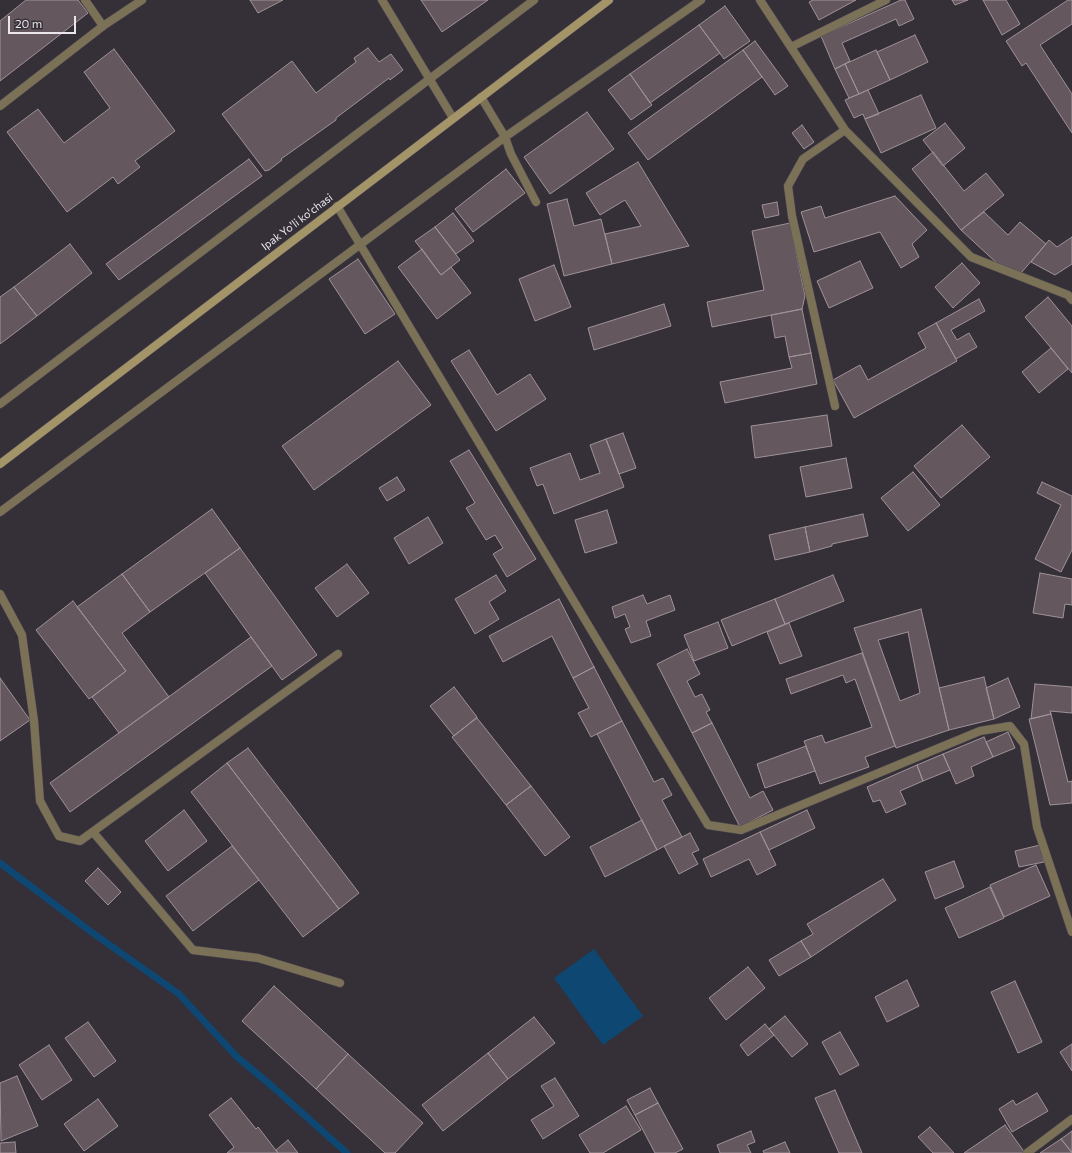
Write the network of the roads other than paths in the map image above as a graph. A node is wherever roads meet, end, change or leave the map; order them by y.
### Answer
1 (85, 0) edge
2 (142, 0) edge
3 (382, 0) edge
4 (534, 0) edge
5 (609, 0) edge
6 (701, 0) edge
7 (760, 0) edge
8 (886, 0) edge
9 (103, 26) junction
10 (791, 47) junction
11 (430, 79) junction
12 (481, 97) junction
13 (0, 106) edge
14 (453, 118) junction
15 (845, 130) junction
16 (505, 137) junction
17 (536, 202) dead end
18 (337, 206) junction
19 (360, 246) junction
20 (1072, 300) edge
21 (0, 404) edge
22 (834, 406) dead end
23 (0, 464) edge
24 (0, 512) edge
25 (0, 594) edge
26 (338, 654) dead end
27 (93, 832) junction
28 (1072, 932) edge
29 (340, 983) dead end
30 (1072, 1119) edge
31 (1027, 1153) edge

1 - 9 street
2 - 9 street
3 - 11 street
4 - 11 street
5 - 12 main road, Ipak Yo'li ko'chasi
6 - 16 street
7 - 10 street
8 - 10 street
9 - 13 street
10 - 15 street
11 - 14 street
11 - 21 street
12 - 14 main road, Ipak Yo'li ko'chasi
12 - 16 street
14 - 18 main road, Ipak Yo'li ko'chasi
15 - 20 street
15 - 22 street
16 - 17 street
16 - 19 street
18 - 19 street
18 - 23 main road, Ipak Yo'li ko'chasi
19 - 24 street
19 - 28 street
25 - 27 street
26 - 27 street
27 - 29 street
30 - 31 street

